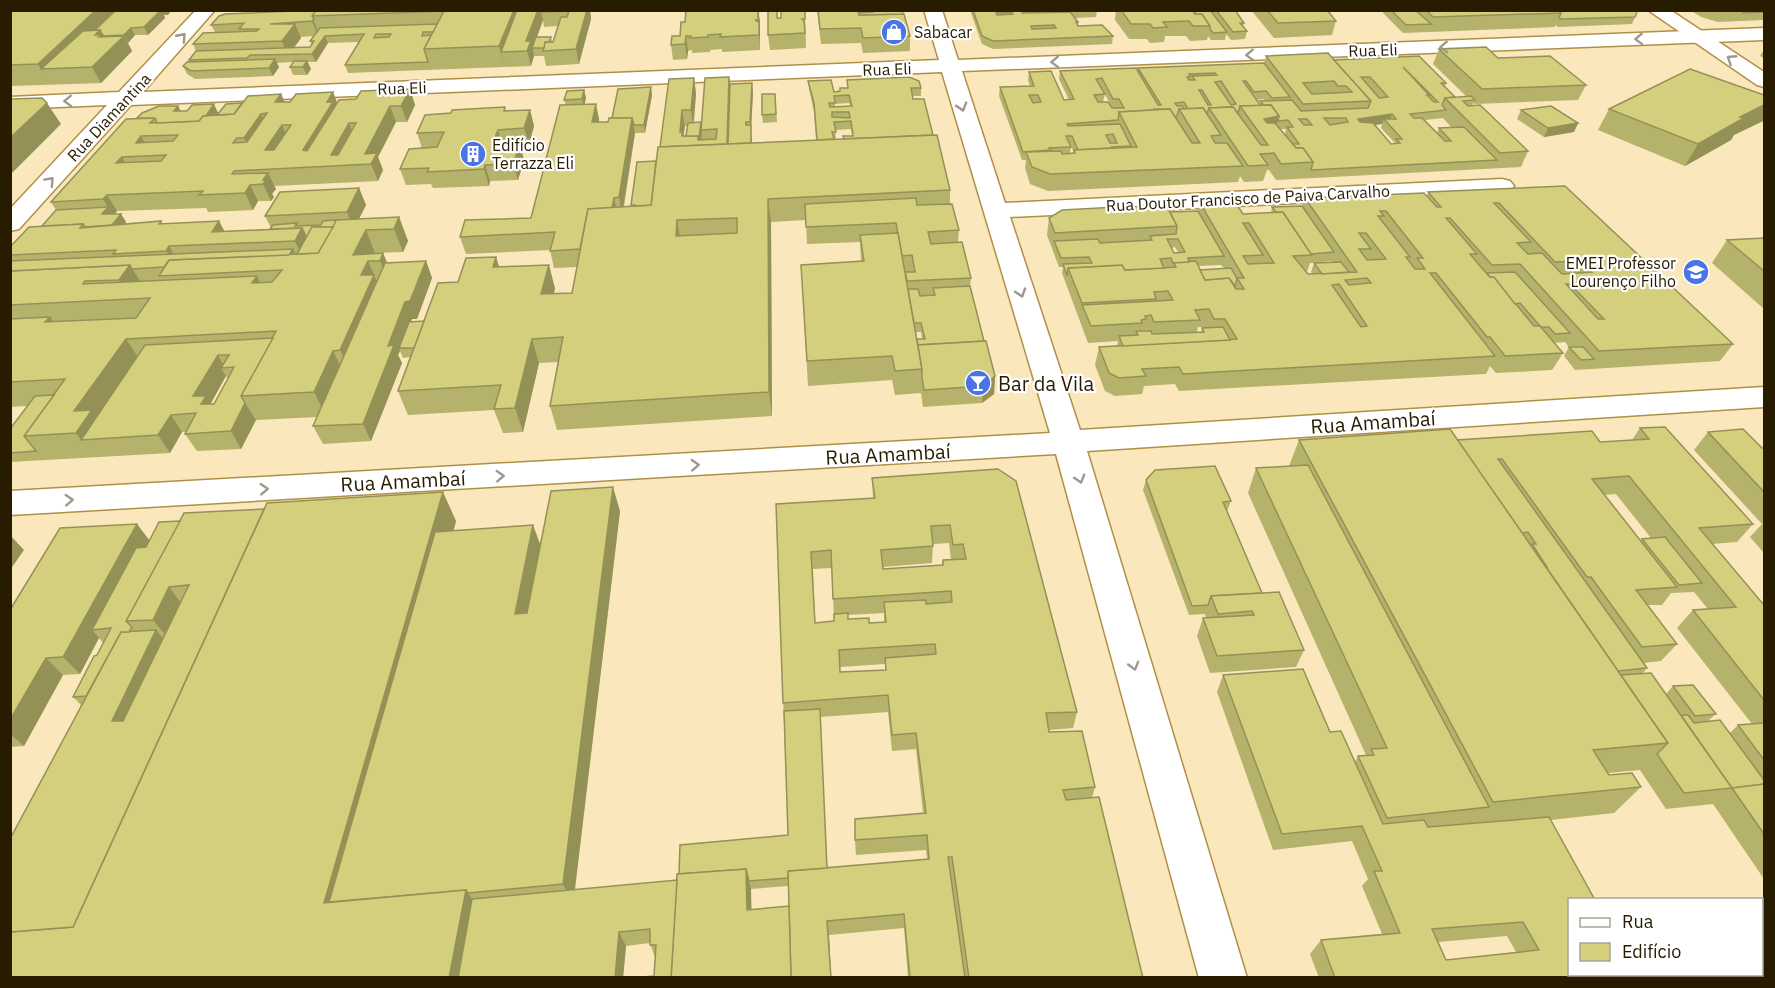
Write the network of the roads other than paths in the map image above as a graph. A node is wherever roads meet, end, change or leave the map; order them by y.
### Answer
1 (207, 10) edge
2 (933, 10) edge
3 (1658, 10) edge
4 (1764, 34) edge
5 (1698, 37) junction
6 (950, 66) junction
7 (1764, 81) edge
8 (126, 99) junction
9 (10, 103) edge
10 (1502, 186) edge
11 (994, 211) junction
12 (10, 224) edge
13 (1764, 397) edge
14 (1068, 442) junction
15 (10, 503) edge
16 (1223, 978) edge

8 -> 1 street, Rua Diamantina
2 - 6 street
3 - 5 street
4 - 5 street, Rua Eli
5 -> 6 street, Rua Eli
7 -> 5 street
6 - 8 street, Rua Eli
6 -> 11 street
8 -> 9 street, Rua Eli
12 -> 8 street, Rua Diamantina
10 - 11 street, Rua Doutor Francisco de Paiva Carvalho
11 -> 14 street
13 - 14 street, Rua Amambaí
15 -> 14 street, Rua Amambaí
14 -> 16 street

